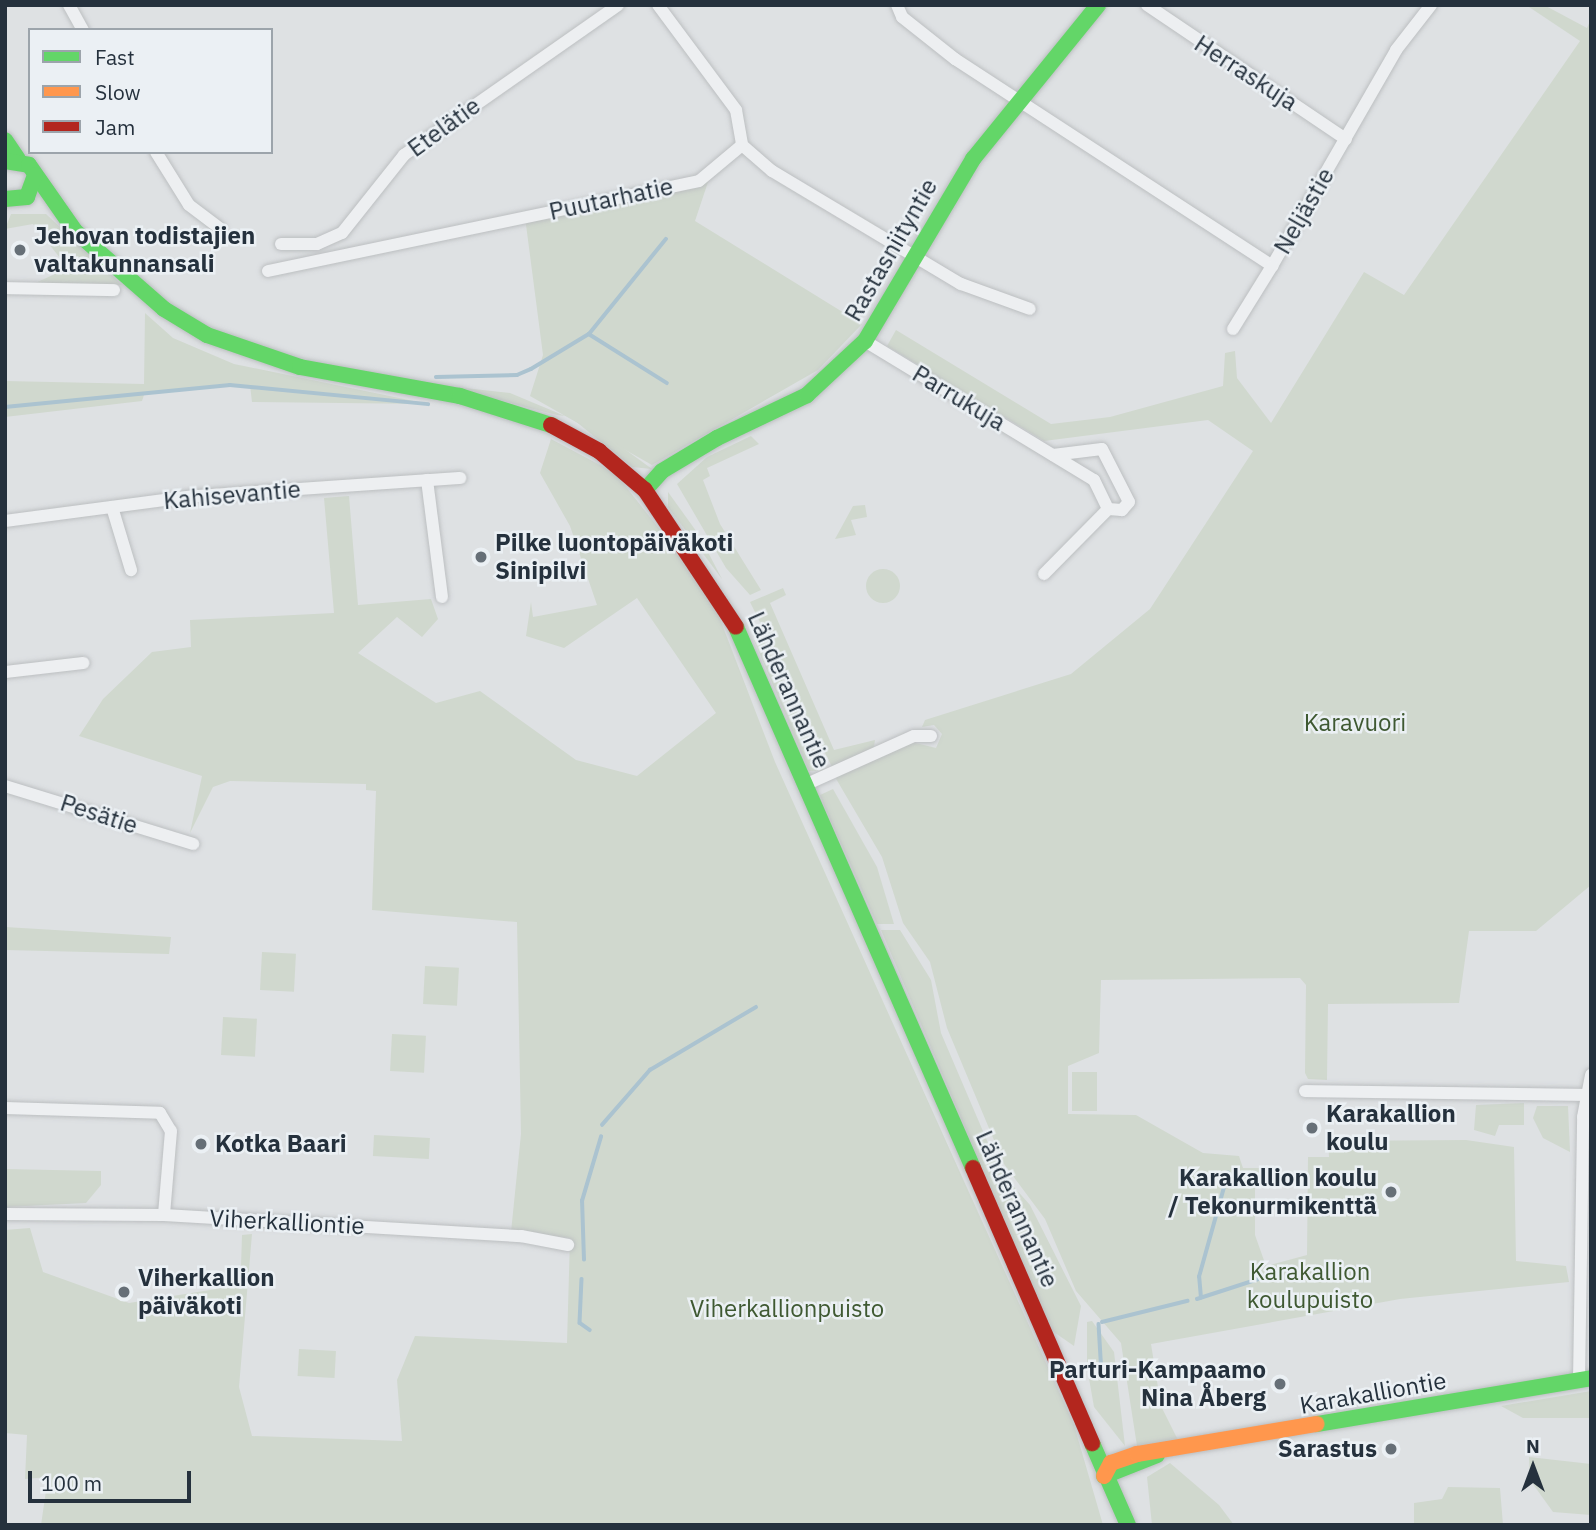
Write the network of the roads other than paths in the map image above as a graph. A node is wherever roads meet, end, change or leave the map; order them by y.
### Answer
1 (69, 5) edge
2 (618, 5) edge
3 (658, 5) edge
4 (897, 5) edge
5 (1098, 5) edge
6 (1147, 5) edge
7 (1431, 5) edge
8 (82, 28) edge
9 (1018, 99) junction
10 (1346, 139) junction
11 (5, 140) edge
12 (743, 145) junction
13 (157, 154) edge
14 (12, 160) edge
15 (35, 175) junction
16 (11, 201) edge
17 (62, 213) junction
18 (220, 228) dead end
19 (281, 244) dead end
20 (913, 256) junction
21 (1272, 266) junction
22 (268, 271) dead end
23 (5, 288) edge
24 (114, 290) dead end
25 (1030, 309) dead end
26 (1233, 329) dead end
27 (865, 341) junction
28 (1053, 455) junction
29 (460, 478) dead end
30 (428, 480) junction
31 (645, 490) junction
32 (112, 507) junction
33 (1108, 509) junction
34 (5, 521) edge
35 (131, 570) dead end
36 (1044, 575) dead end
37 (442, 597) dead end
38 (83, 663) dead end
39 (5, 672) edge
40 (930, 736) dead end
41 (807, 785) junction
42 (5, 786) edge
43 (192, 844) dead end
44 (1591, 1075) edge
45 (1305, 1091) dead end
46 (1585, 1095) junction
47 (5, 1108) edge
48 (1586, 1201) edge
49 (5, 1214) edge
50 (164, 1215) junction
51 (568, 1245) dead end
52 (1585, 1380) edge
53 (1110, 1471) junction
54 (1129, 1525) edge

1 - 8 street
2 - 19 street, Etelätie
3 - 12 street
4 - 9 street, Neljästie
5 - 9 main road, Rastasniityntie
6 - 10 street, Herraskuja
7 - 10 street, Neljästie
9 - 20 main road, Rastasniityntie
9 - 21 street, Neljästie
10 - 21 street, Neljästie
11 - 14 main road
12 - 20 street
12 - 22 street, Puutarhatie
13 - 18 street
14 - 15 main road, Lähderannantie
15 - 16 main road
15 - 17 main road, Lähderannantie
16 - 17 main road, Lähderannantie
17 - 31 main road, Lähderannantie
20 - 25 street
20 - 27 main road, Rastasniityntie
21 - 26 street
23 - 24 street
27 - 28 street, Parrukuja
27 - 31 main road, Rastasniityntie
28 - 33 street, Parrukuja
28 - 33 street
29 - 30 street, Kahisevantie
30 - 32 street, Kahisevantie
30 - 37 street
31 - 41 main road, Lähderannantie
32 - 34 street, Kahisevantie
32 - 35 street
33 - 36 street
38 - 39 street
40 - 41 street
41 - 53 main road, Lähderannantie
42 - 43 street, Pesätie
44 - 46 street
45 - 46 street
46 - 48 street
47 - 50 street
48 - 52 street
49 - 50 street, Viherkalliontie
50 - 51 street, Viherkalliontie
52 - 53 main road, Karakalliontie
53 - 54 main road, Lähderannantie

